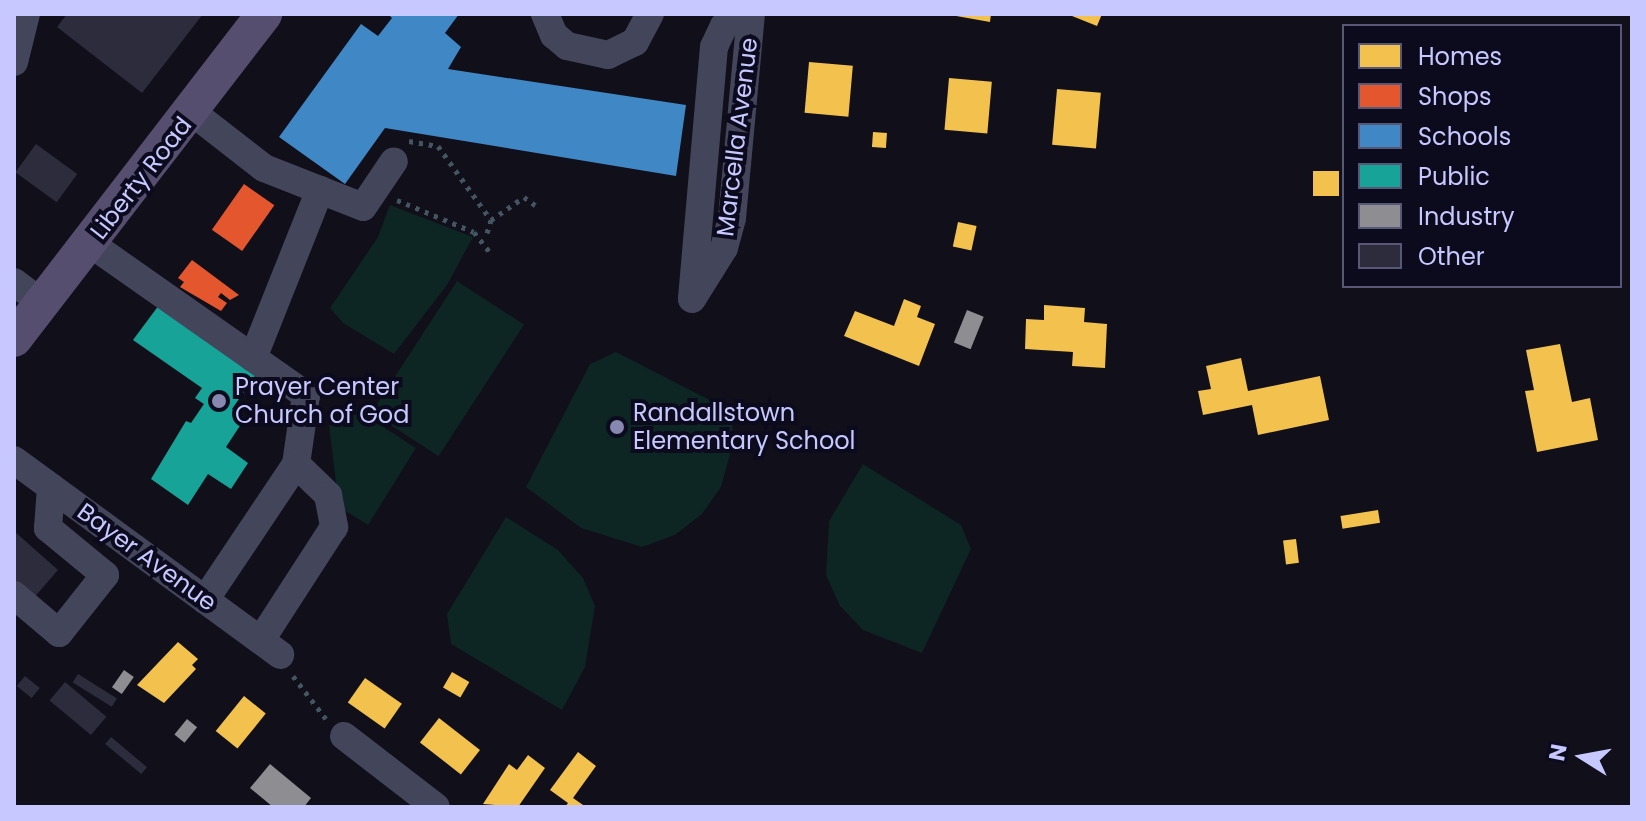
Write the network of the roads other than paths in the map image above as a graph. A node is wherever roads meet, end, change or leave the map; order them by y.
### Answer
1 (26, 14) edge
2 (264, 14) edge
3 (545, 14) edge
4 (650, 14) edge
5 (738, 14) edge
6 (751, 14) edge
7 (14, 62) edge
8 (192, 112) junction
9 (394, 161) road end
10 (320, 190) junction
11 (91, 244) junction
12 (14, 282) edge
13 (43, 304) junction
14 (14, 339) edge
15 (253, 358) junction
16 (14, 460) edge
17 (296, 464) junction
18 (51, 487) junction
19 (14, 595) edge
20 (205, 600) junction
21 (344, 736) road end
22 (436, 807) edge

1 - 7 street
2 - 8 main road, Liberty Road
3 - 4 street
5 - 6 street, Marcella Avenue
8 - 10 street
8 - 11 main road, Liberty Road
9 - 10 street
10 - 15 street
11 - 13 main road, Liberty Road
11 - 15 street
12 - 13 street
13 - 14 main road, Liberty Road
15 - 17 street
16 - 18 street, Bayer Avenue
17 - 20 street
17 - 20 street, Bayer Avenue
18 - 19 street
18 - 20 street, Bayer Avenue
21 - 22 street

